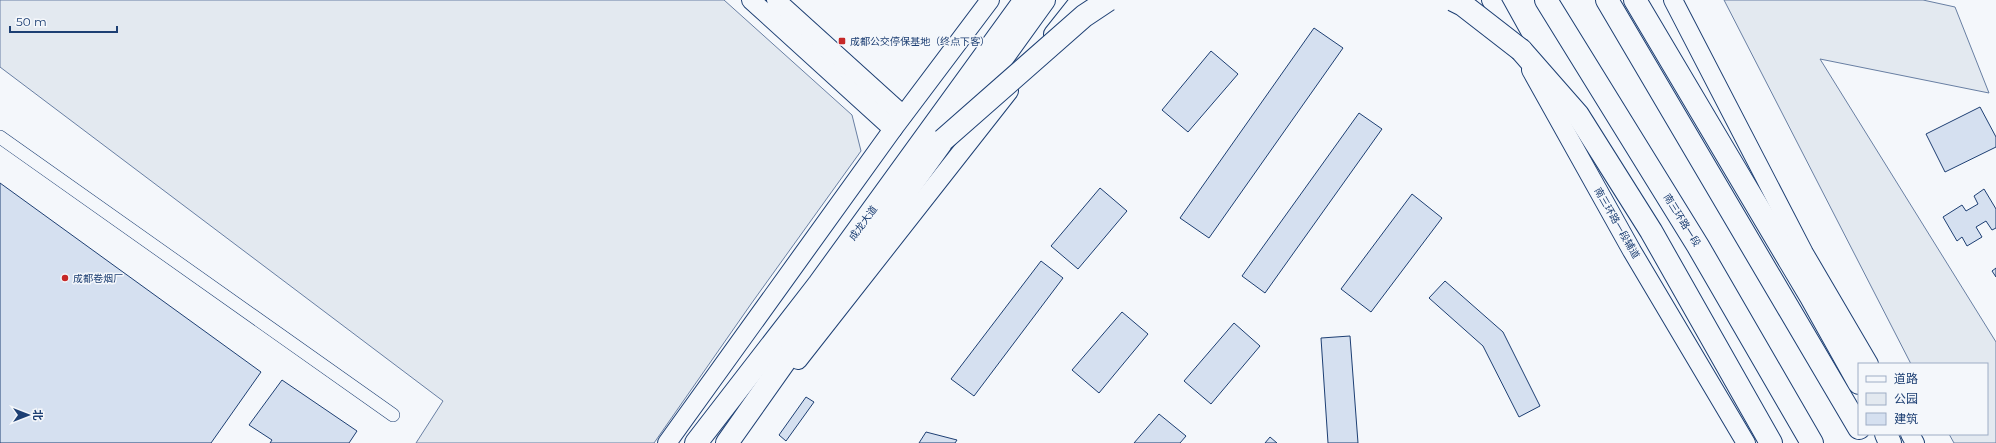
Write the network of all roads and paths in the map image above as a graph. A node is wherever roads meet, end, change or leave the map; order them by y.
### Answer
1 (750, 0) edge
2 (776, 0) edge
3 (990, 0) edge
4 (1011, 0) edge
5 (1025, 0) edge
6 (1044, 0) edge
7 (1080, 0) edge
8 (1108, 0) edge
9 (1453, 0) edge
10 (1469, 0) edge
11 (1491, 0) edge
12 (1546, 0) edge
13 (1606, 0) edge
14 (1635, 0) edge
15 (1673, 0) edge
16 (1521, 50) junction
17 (903, 115) junction
18 (893, 129) junction
19 (936, 136) junction
20 (0, 137) edge
21 (826, 288) junction
22 (1868, 363) edge
23 (1858, 381) edge
24 (392, 415) dead end
25 (1858, 426) edge
26 (667, 443) edge
27 (696, 443) edge
28 (727, 443) edge
29 (1746, 443) edge
30 (1771, 443) edge
31 (1812, 443) edge

1 - 18 main road
2 - 17 main road
3 - 17 main road
4 - 19 highway
5 - 19 highway, 成龙大道
6 - 19 highway, 成龙大道, bridge
7 - 28 main road
8 - 19 highway, bridge
9 - 16 highway, bridge
10 - 16 highway, bridge
11 - 29 main road, 南三环路一段辅道
12 - 31 highway, 南三环路一段
13 - 25 highway
14 - 23 highway
15 - 22 main road
16 - 30 highway
17 - 18 main road
18 - 26 main road
19 - 21 highway, 成龙大道
20 - 24 street
21 - 27 highway, 成龙大道
21 - 28 highway, 成龙大道

